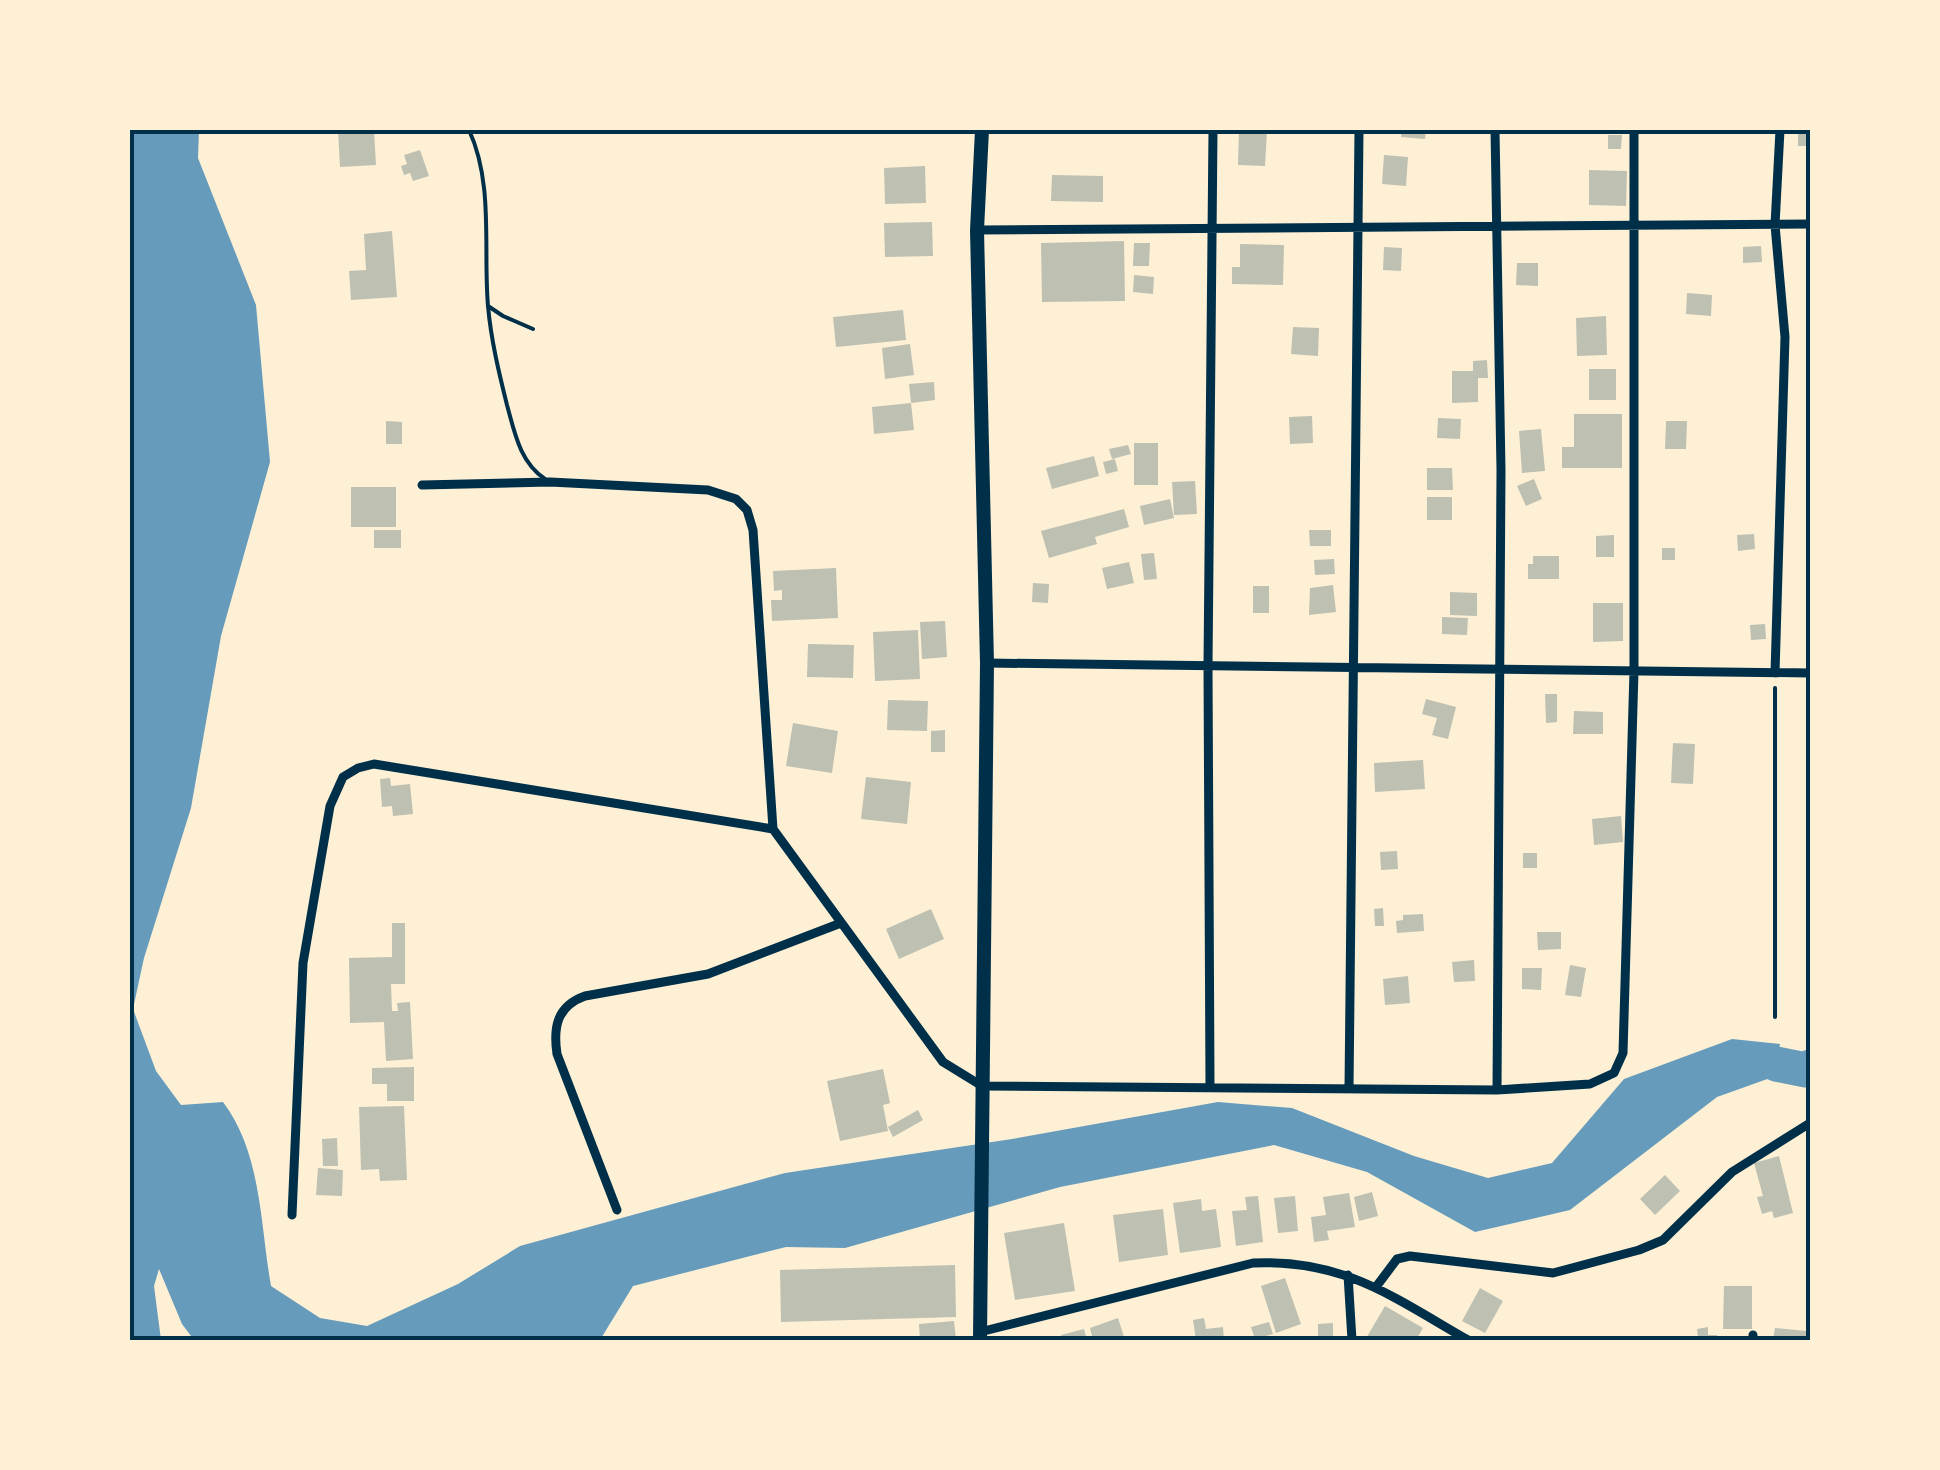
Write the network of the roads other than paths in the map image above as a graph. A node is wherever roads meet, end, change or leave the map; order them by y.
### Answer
1 (468, 130) edge
2 (982, 130) edge
3 (1213, 130) edge
4 (1359, 130) edge
5 (1496, 130) edge
6 (1634, 130) edge
7 (1780, 130) edge
8 (1810, 224) edge
9 (1775, 225) junction
10 (1495, 226) junction
11 (1632, 226) junction
12 (1211, 228) junction
13 (1358, 228) junction
14 (977, 230) junction
15 (488, 306) junction
16 (533, 329) dead end
17 (550, 482) junction
18 (422, 485) dead end
19 (987, 663) junction
20 (1208, 666) junction
21 (1351, 668) junction
22 (1500, 670) junction
23 (1634, 671) junction
24 (1776, 673) junction
25 (1810, 674) edge
26 (773, 829) junction
27 (841, 923) junction
28 (982, 1086) junction
29 (1210, 1086) junction
30 (1349, 1089) junction
31 (1497, 1090) junction
32 (1810, 1123) edge
33 (617, 1210) dead end
34 (292, 1216) dead end
35 (1348, 1275) junction
36 (1376, 1286) junction
37 (980, 1336) edge
38 (1352, 1340) edge
39 (1468, 1340) edge

1 - 15 lane
2 - 14 main road
3 - 12 street
4 - 13 street
5 - 10 street
6 - 11 street
7 - 9 street
8 - 9 street
9 - 11 street
9 - 24 street
10 - 11 street
10 - 13 street
10 - 22 street
11 - 23 street
12 - 13 street
12 - 14 street
12 - 20 street
13 - 21 street
14 - 19 main road
15 - 16 lane
15 - 17 lane
17 - 18 street
17 - 26 street
19 - 20 street
19 - 28 main road
20 - 21 street
20 - 29 street
21 - 22 street
21 - 30 street
22 - 23 street
22 - 31 street
23 - 24 street
23 - 31 street
24 - 25 street
26 - 27 street
26 - 34 street
27 - 28 street
27 - 33 street
28 - 29 street
28 - 37 main road
29 - 30 street
30 - 31 street
32 - 36 street
35 - 36 street
35 - 37 street
35 - 38 street
36 - 39 street

